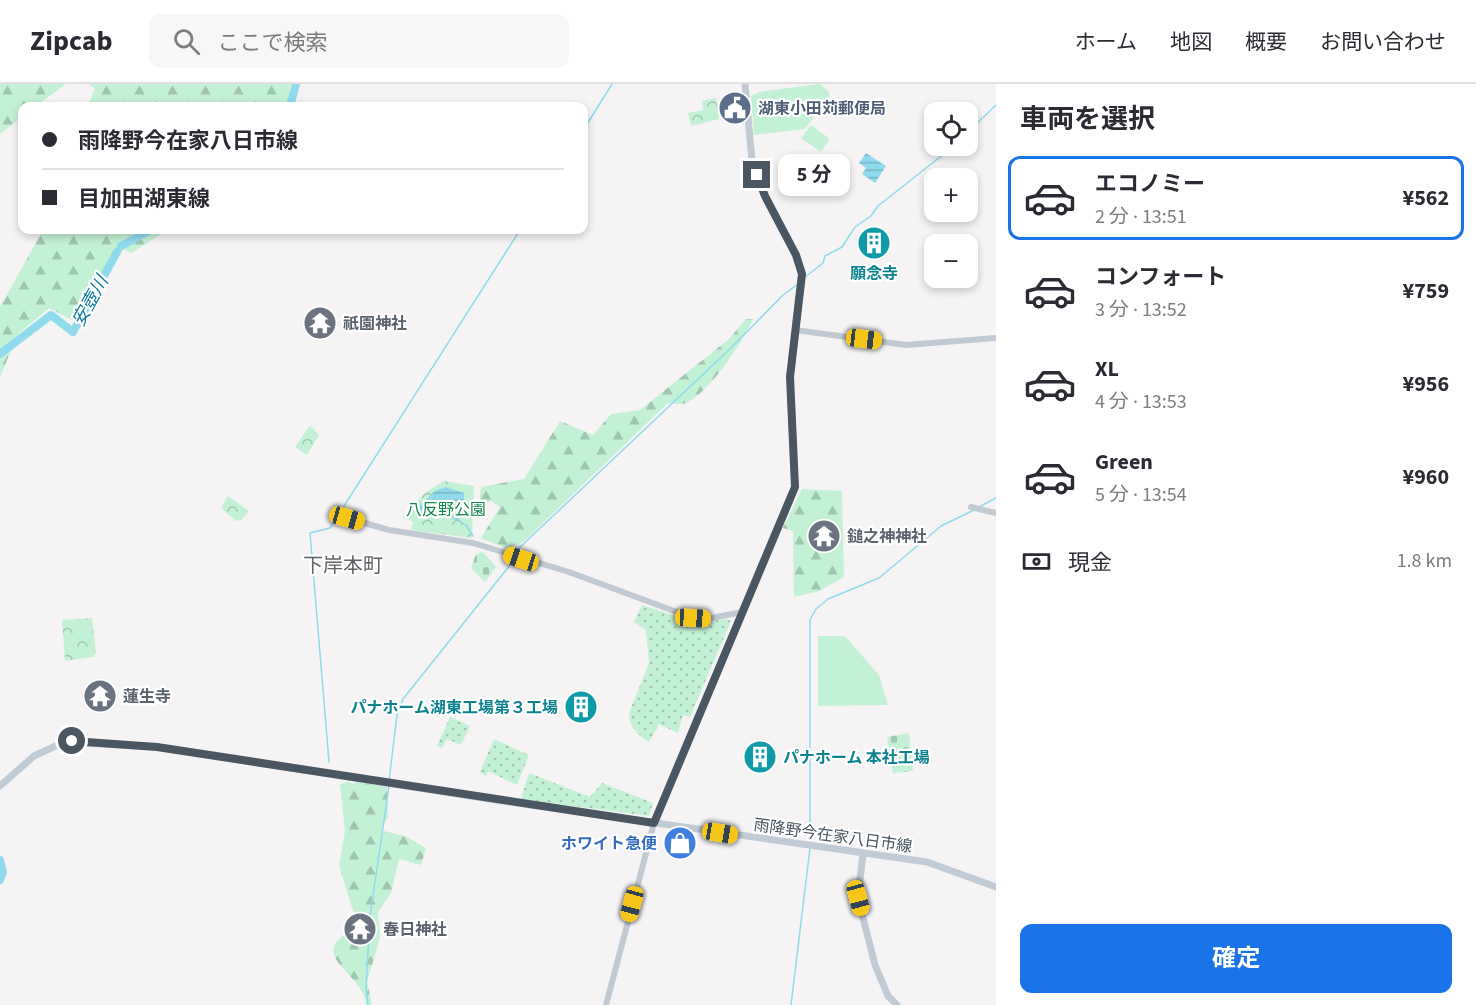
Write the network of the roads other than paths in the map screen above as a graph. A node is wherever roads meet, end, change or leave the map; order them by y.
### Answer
1 (745, 84) edge
2 (795, 330) junction
3 (996, 338) edge
4 (971, 507) dead end
5 (996, 513) edge
6 (347, 518) dead end
7 (742, 612) junction
8 (0, 786) edge
9 (654, 823) junction
10 (862, 853) junction
11 (996, 887) edge
12 (606, 1005) edge
13 (897, 1005) edge

1 - 2 main road
2 - 3 street
2 - 7 main road
4 - 5 street
6 - 7 street
7 - 9 main road
8 - 9 main road, 雨降野今在家八日市線
9 - 10 main road, 雨降野今在家八日市線
9 - 12 street
10 - 11 main road, 雨降野今在家八日市線
10 - 13 main road

